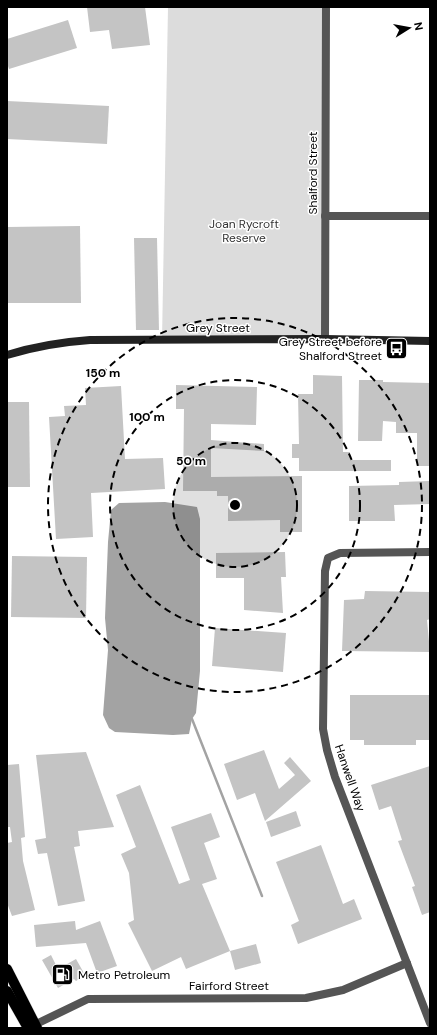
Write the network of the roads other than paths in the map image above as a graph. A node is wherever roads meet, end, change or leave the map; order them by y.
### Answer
1 (326, 7) edge
2 (325, 216) junction
3 (430, 216) edge
4 (325, 339) junction
5 (430, 341) edge
6 (7, 354) edge
7 (430, 552) edge
8 (407, 964) junction
9 (7, 969) edge
10 (7, 991) edge
11 (430, 1023) edge
12 (32, 1027) edge

1 - 2 street, Shalford Street
2 - 3 street
2 - 4 street, Shalford Street
4 - 5 street, Grey Street
4 - 6 street, Grey Street
7 - 8 street, Hanwell Way
8 - 11 street, Hanwell Way
8 - 12 street, Fairford Street
9 - 12 main road
10 - 12 main road

